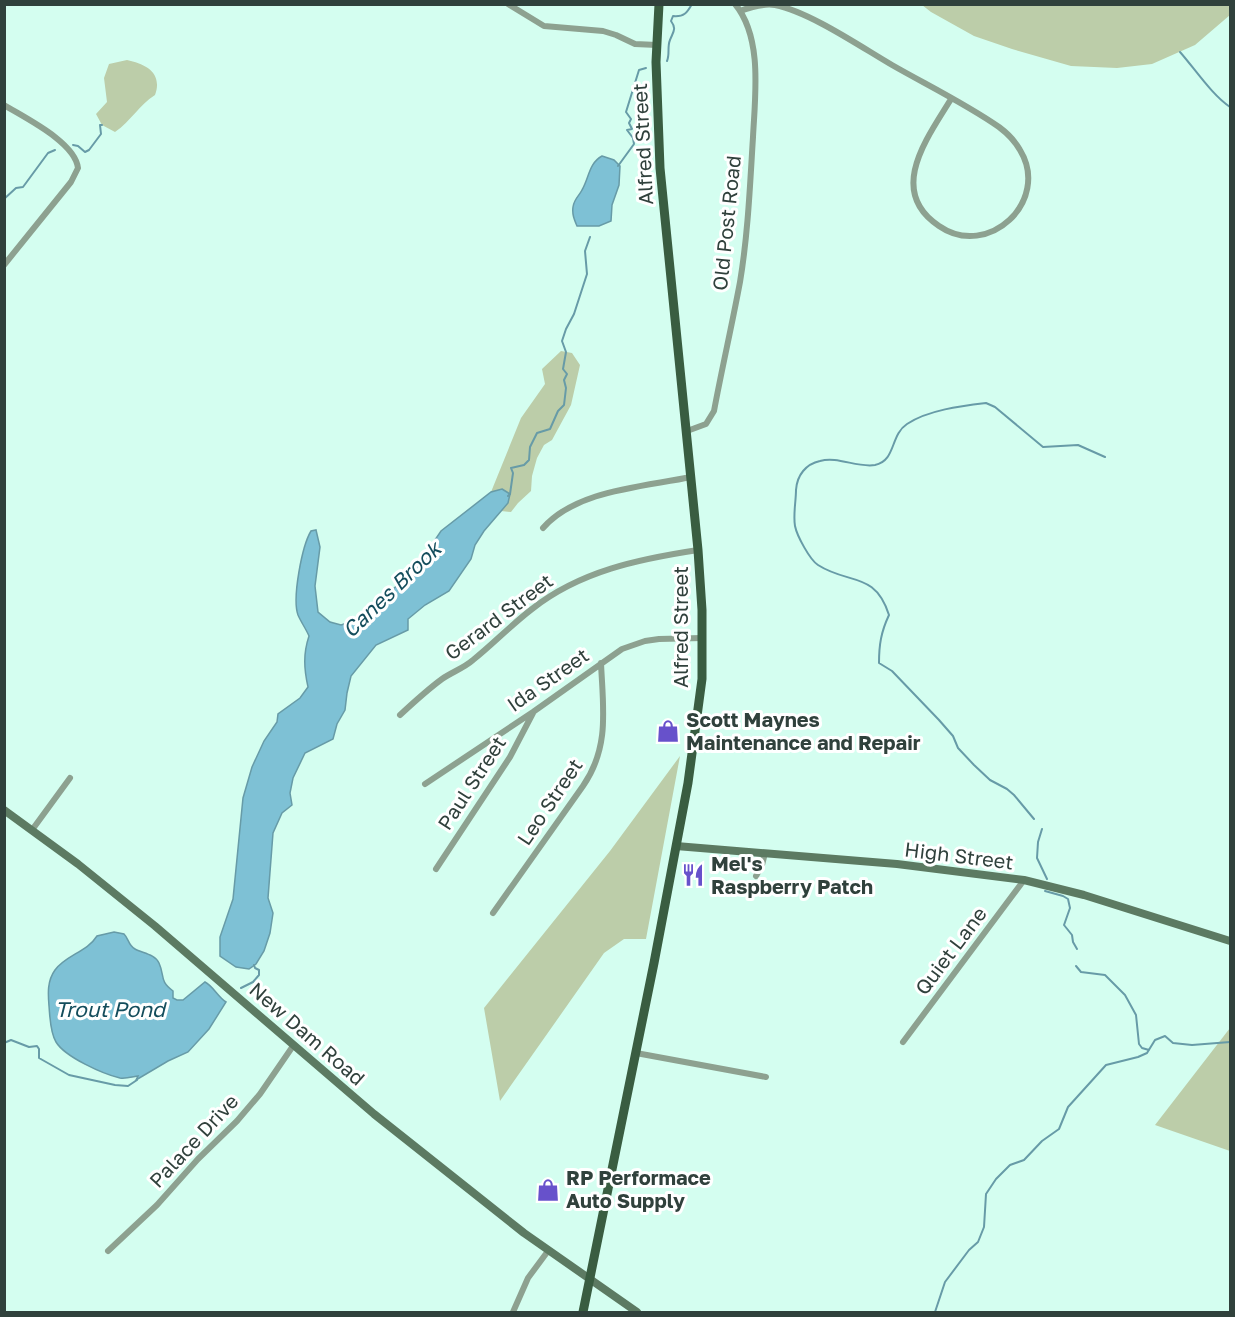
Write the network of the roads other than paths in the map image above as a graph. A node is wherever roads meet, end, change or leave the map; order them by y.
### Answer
1 (508, 4) edge
2 (659, 4) edge
3 (735, 4) edge
4 (740, 11) junction
5 (657, 45) junction
6 (951, 99) junction
7 (4, 105) edge
8 (4, 265) edge
9 (687, 431) junction
10 (691, 477) junction
11 (543, 528) dead end
12 (698, 550) junction
13 (702, 638) junction
14 (601, 663) junction
15 (533, 712) junction
16 (400, 715) dead end
17 (70, 778) dead end
18 (425, 784) dead end
19 (4, 810) edge
20 (32, 830) junction
21 (676, 846) junction
22 (765, 853) junction
23 (436, 869) dead end
24 (756, 876) dead end
25 (1024, 880) junction
26 (493, 914) dead end
27 (1230, 942) edge
28 (903, 1042) dead end
29 (293, 1046) junction
30 (636, 1053) junction
31 (766, 1077) dead end
32 (108, 1251) dead end
33 (548, 1251) junction
34 (590, 1281) junction
35 (513, 1312) edge
36 (583, 1312) edge
37 (637, 1312) edge

1 - 5 street
2 - 5 main road, Alfred Street
3 - 4 street, Old Post Road
4 - 6 street
4 - 9 street, Old Post Road
5 - 9 main road, Alfred Street
6 - 6 street
7 - 8 street
9 - 10 main road, Alfred Street
10 - 11 street
10 - 12 main road, Alfred Street
12 - 13 main road, Alfred Street
12 - 16 street, Gerard Street
13 - 14 street, Ida Street
13 - 21 main road, Alfred Street
14 - 15 street, Ida Street
14 - 26 street, Leo Street
15 - 18 street, Ida Street
15 - 23 street, Paul Street
17 - 20 street
19 - 20 street, New Dam Road
20 - 29 street, New Dam Road
21 - 22 street, High Street
21 - 30 main road, Alfred Street
22 - 24 street
22 - 25 street, High Street
25 - 27 street, High Street
25 - 28 street, Quiet Lane
29 - 32 street, Palace Drive
29 - 33 street, New Dam Road
30 - 31 street
30 - 34 main road, Alfred Street
33 - 34 street, New Dam Road
33 - 35 street
34 - 36 main road, Alfred Street
34 - 37 street, New Dam Road

